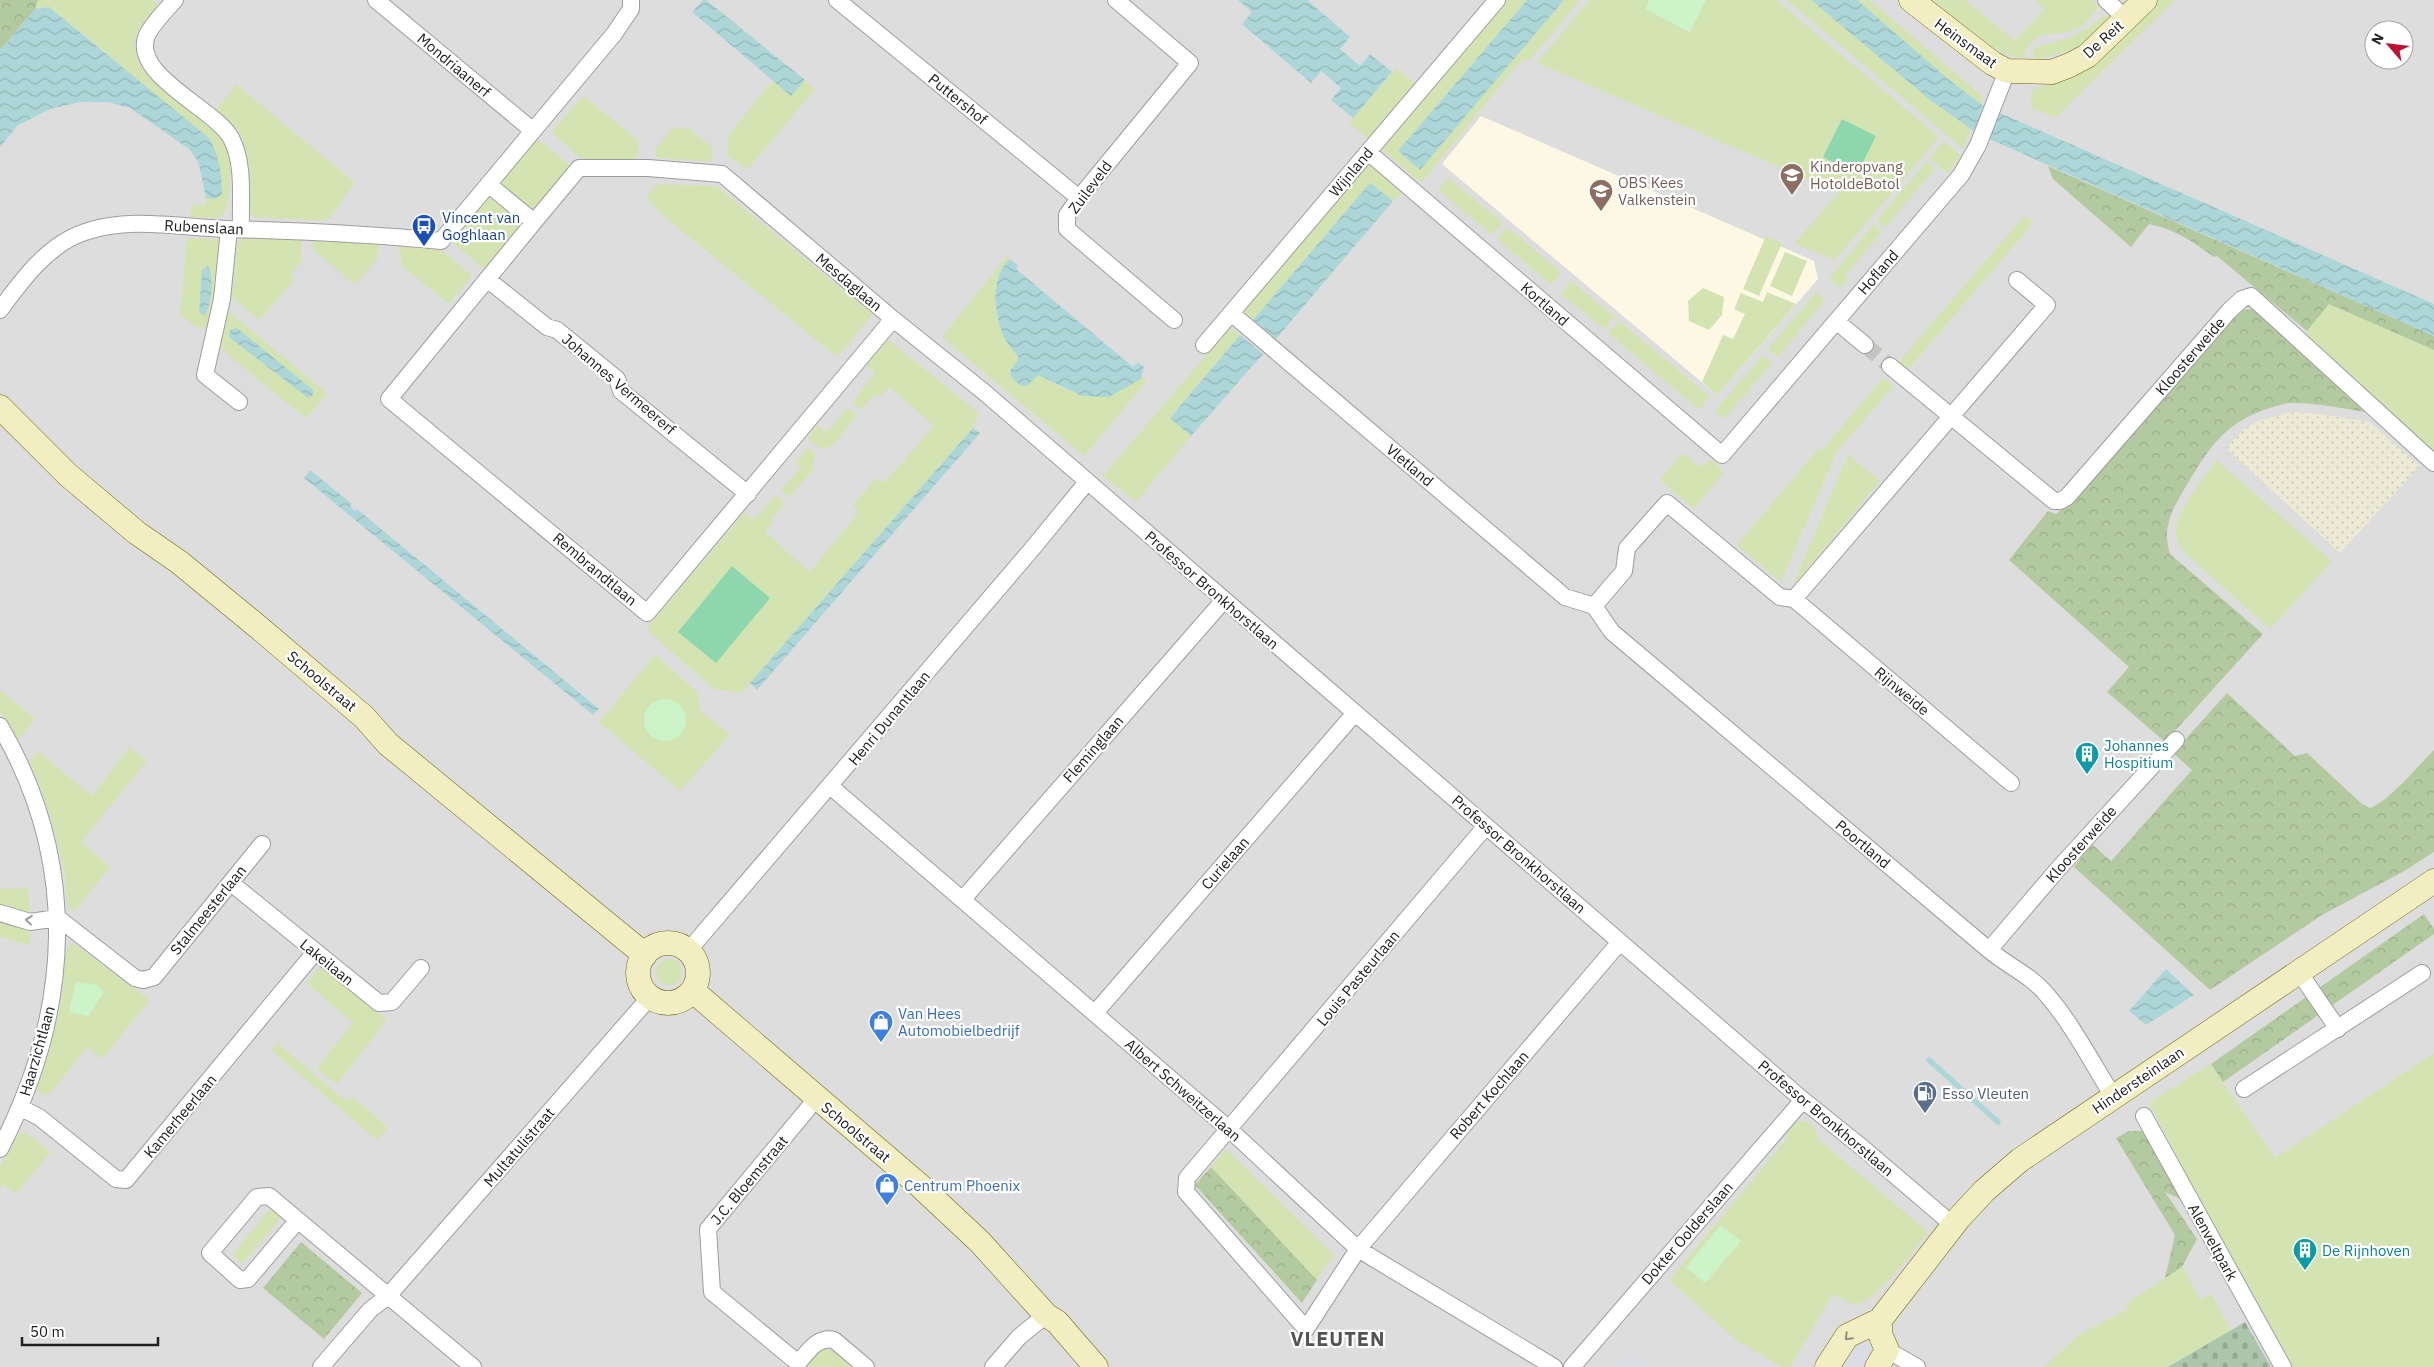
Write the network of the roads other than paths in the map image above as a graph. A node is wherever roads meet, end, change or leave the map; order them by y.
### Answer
1 (175, 0) edge
2 (376, 0) edge
3 (836, 0) edge
4 (1116, 0) edge
5 (1497, 0) edge
6 (1911, 0) edge
7 (2106, 0) edge
8 (2145, 0) edge
9 (635, 3) edge
10 (2126, 19) junction
11 (2017, 71) junction
12 (532, 130) junction
13 (1368, 152) junction
14 (488, 184) junction
15 (1078, 198) junction
16 (534, 222) junction
17 (235, 229) junction
18 (487, 279) junction
19 (2017, 280) dead end
20 (0, 310) edge
21 (1231, 313) junction
22 (893, 319) junction
23 (1174, 320) dead end
24 (1836, 321) junction
25 (1204, 345) dead end
26 (1865, 345) tunnel mouth
27 (1890, 366) tunnel mouth
28 (239, 402) dead end
29 (0, 407) edge
30 (1952, 416) junction
31 (1722, 455) joint
32 (2434, 463) edge
33 (1087, 482) junction
34 (748, 494) junction
35 (1794, 599) junction
36 (1224, 600) junction
37 (1594, 606) junction
38 (1355, 713) junction
39 (0, 726) edge
40 (2176, 740) dead end
41 (2011, 783) dead end
42 (830, 786) junction
43 (1486, 826) junction
44 (262, 844) dead end
45 (2434, 881) edge
46 (231, 883) junction
47 (963, 898) junction
48 (0, 913) edge
49 (58, 918) junction
50 (1620, 942) junction
51 (1989, 950) junction
52 (688, 951) junction
53 (315, 952) junction
54 (645, 955) junction
55 (421, 968) dead end
56 (2299, 972) junction
57 (2422, 973) dead end
58 (692, 991) junction
59 (650, 998) junction
60 (1095, 1013) junction
61 (2338, 1029) junction
62 (2244, 1089) dead end
63 (2113, 1096) junction
64 (816, 1099) junction
65 (1803, 1100) junction
66 (20, 1108) junction
67 (2144, 1116) dead end
68 (1229, 1129) junction
69 (0, 1149) edge
70 (298, 1220) junction
71 (1952, 1225) junction
72 (1358, 1249) junction
73 (388, 1296) junction
74 (1046, 1315) junction
75 (1880, 1320) junction
76 (1882, 1358) edge
77 (321, 1367) edge
78 (472, 1367) edge
79 (866, 1367) edge
80 (993, 1367) edge
81 (1096, 1367) edge
82 (1554, 1367) edge
83 (1572, 1367) edge
84 (1827, 1367) edge
85 (1917, 1367) edge
86 (2283, 1367) edge

1 - 17 street
2 - 12 street, Mondriaanerf
3 - 15 street, Puttershof
4 - 15 street, Zuileveld
5 - 13 street, Wijnland
6 - 11 street, Heinsmaat
7 - 10 street
8 - 10 street, De Reit
9 - 12 street
10 - 11 street, De Reit
11 - 24 street, Hofland
12 - 14 street
13 - 21 street, Wijnland
13 - 31 street, Kortland
14 - 16 street
14 - 17 street, Rubenslaan
15 - 23 street, Zuileveld
16 - 18 street
16 - 22 street, Mesdaglaan
17 - 20 street, Rubenslaan
17 - 28 street
18 - 34 street, Johannes Vermeererf
18 - 34 street, Rembrandtlaan
19 - 30 street
21 - 25 street, Wijnland
21 - 37 street, Vletland
22 - 33 street, Mesdaglaan
22 - 34 street, Rembrandtlaan
24 - 26 street
24 - 31 street, Hofland
27 - 30 street
29 - 54 street, Schoolstraat
30 - 32 street, Kloosterweide
30 - 35 street
33 - 36 street, Professor Bronkhorstlaan
33 - 42 street, Henri Dunantlaan
35 - 37 street, Rijnweide
35 - 41 street, Rijnweide
36 - 38 street, Professor Bronkhorstlaan
36 - 47 street, Fleminglaan
37 - 51 street, Poortland
38 - 43 street, Professor Bronkhorstlaan
38 - 60 street, Curielaan
39 - 49 street, Haarzichtlaan
40 - 51 street, Kloosterweide
42 - 47 street, Albert Schweitzerlaan
42 - 52 street, Henri Dunantlaan
43 - 50 street, Professor Bronkhorstlaan
43 - 68 street, Louis Pasteurlaan
44 - 46 street, Stalmeesterlaan
45 - 56 street, Hindersteinlaan
46 - 49 street, Stalmeesterlaan
46 - 53 street, Lakeilaan
47 - 60 street, Albert Schweitzerlaan
49 -> 48 street
49 - 66 street, Haarzichtlaan
50 - 65 street, Professor Bronkhorstlaan
50 - 72 street, Robert Kochlaan
51 - 63 street, Poortland
52 - 54 street
52 - 58 street
53 - 55 street, Lakeilaan
53 - 66 street, Kamerheerlaan
54 - 59 street
56 - 61 street
56 - 63 street, Hindersteinlaan
57 - 61 street
58 - 59 street
58 - 64 street, Schoolstraat
59 - 73 street, Multatulistraat
60 - 68 street, Albert Schweitzerlaan
61 - 62 street
63 - 71 street, Hindersteinlaan
64 - 74 street, Schoolstraat
64 - 79 street, J.C. Bloemstraat
65 - 71 street, Professor Bronkhorstlaan
65 - 83 street, Dokter Oolderslaan
66 - 69 street, Haarzichtlaan
67 - 86 street, Alenveltpark
68 - 72 street, Albert Schweitzerlaan
68 - 72 street, Louis Pasteurlaan
70 - 70 street
70 - 73 street
71 - 75 street, Hindersteinlaan
72 - 82 street, Albert Schweitzerlaan
73 - 77 street, Multatulistraat
73 - 78 street
74 - 80 street
74 - 81 street, Schoolstraat
75 - 76 street
75 -> 84 street
76 - 85 street

